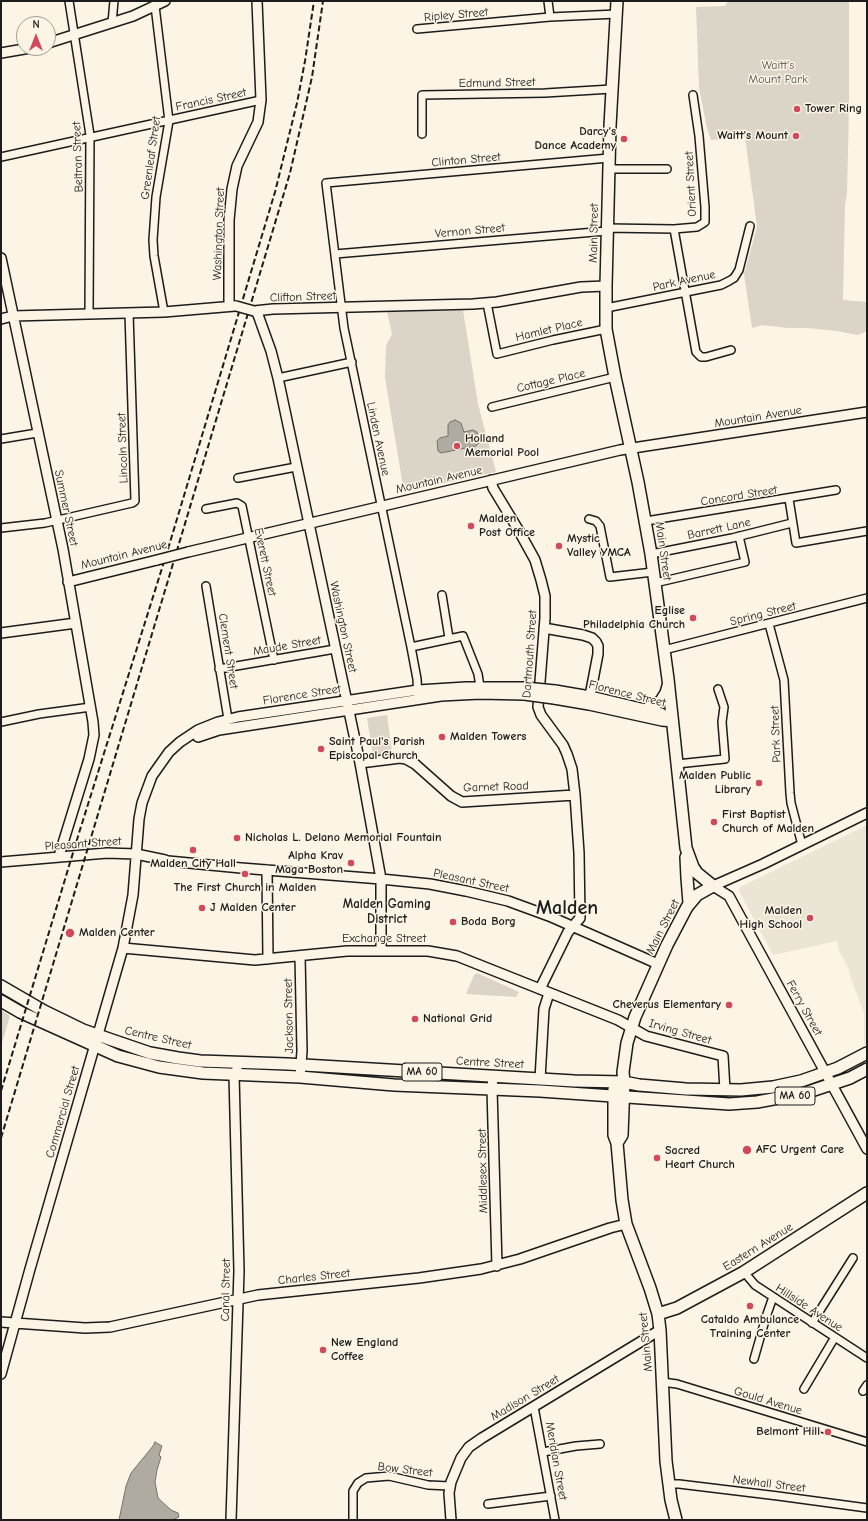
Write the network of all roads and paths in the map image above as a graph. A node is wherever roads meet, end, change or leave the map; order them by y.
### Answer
1 (69, 1) edge
2 (114, 1) edge
3 (165, 1) edge
4 (258, 1) edge
5 (548, 1) edge
6 (618, 1) edge
7 (156, 6) junction
8 (617, 14) junction
9 (550, 18) junction
10 (112, 23) junction
11 (417, 29) dead end
12 (74, 35) junction
13 (56, 41) edge
14 (16, 50) edge
15 (1, 53) edge
16 (612, 89) junction
17 (693, 95) dead end
18 (261, 100) junction
19 (169, 121) junction
20 (422, 134) dead end
21 (90, 138) junction
22 (1, 157) edge
23 (609, 164) junction
24 (667, 169) dead end
25 (326, 183) joint
26 (750, 226) dead end
27 (607, 229) junction
28 (674, 229) junction
29 (334, 254) junction
30 (1, 258) edge
31 (606, 286) junction
32 (684, 292) junction
33 (487, 303) junction
34 (233, 306) junction
35 (340, 308) junction
36 (606, 308) junction
37 (164, 312) junction
38 (256, 312) junction
39 (129, 313) junction
40 (89, 314) junction
41 (13, 316) junction
42 (1, 319) edge
43 (606, 329) junction
44 (731, 350) dead end
45 (352, 362) junction
46 (615, 377) junction
47 (278, 378) junction
48 (492, 407) dead end
49 (867, 412) edge
50 (37, 432) junction
51 (1, 438) edge
52 (631, 448) junction
53 (296, 467) junction
54 (238, 478) dead end
55 (491, 480) junction
56 (836, 490) dead end
57 (789, 499) junction
58 (381, 506) junction
59 (206, 509) dead end
60 (589, 519) dead end
61 (57, 520) junction
62 (646, 521) junction
63 (309, 523) junction
64 (792, 523) junction
65 (1, 528) edge
66 (867, 531) edge
67 (739, 536) junction
68 (248, 538) junction
69 (651, 554) junction
70 (654, 577) junction
71 (68, 582) junction
72 (206, 586) dead end
73 (442, 595) dead end
74 (867, 598) edge
75 (76, 623) junction
76 (769, 624) junction
77 (544, 628) junction
78 (1, 632) edge
79 (449, 638) junction
80 (410, 647) junction
81 (335, 648) junction
82 (664, 650) junction
83 (274, 660) junction
84 (219, 668) junction
85 (668, 679) junction
86 (480, 687) junction
87 (718, 689) dead end
88 (524, 691) junction
89 (418, 694) junction
90 (346, 700) junction
91 (590, 700) junction
92 (91, 707) junction
93 (349, 710) junction
94 (645, 710) junction
95 (253, 715) junction
96 (228, 719) junction
97 (1, 722) edge
98 (672, 722) junction
99 (255, 725) junction
100 (165, 758) junction
101 (360, 763) junction
102 (677, 764) junction
103 (575, 795) junction
104 (867, 813) edge
105 (802, 844) junction
106 (686, 848) junction
107 (136, 854) junction
108 (56, 856) junction
109 (1, 862) edge
110 (267, 870) junction
111 (381, 879) junction
112 (713, 886) junction
113 (689, 903) junction
114 (573, 926) junction
115 (124, 948) junction
116 (381, 951) junction
117 (300, 956) junction
118 (268, 959) junction
119 (658, 964) junction
120 (1, 986) edge
121 (540, 989) junction
122 (549, 993) junction
123 (1, 1001) edge
124 (632, 1028) junction
125 (98, 1035) junction
126 (95, 1047) junction
127 (867, 1052) edge
128 (240, 1063) junction
129 (867, 1069) edge
130 (300, 1071) junction
131 (825, 1073) junction
132 (234, 1075) junction
133 (493, 1076) junction
134 (540, 1079) junction
135 (620, 1079) junction
136 (833, 1085) junction
137 (492, 1089) junction
138 (725, 1090) junction
139 (618, 1097) junction
140 (867, 1149) edge
141 (867, 1193) edge
142 (867, 1198) edge
143 (855, 1200) junction
144 (626, 1224) junction
145 (853, 1258) dead end
146 (497, 1266) junction
147 (744, 1272) junction
148 (773, 1297) junction
149 (239, 1299) junction
150 (658, 1314) junction
151 (1, 1322) edge
152 (15, 1323) junction
153 (812, 1323) junction
154 (660, 1330) junction
155 (835, 1337) junction
156 (867, 1358) edge
157 (754, 1359) dead end
158 (1, 1374) edge
159 (662, 1382) junction
160 (867, 1385) edge
161 (804, 1389) dead end
162 (863, 1391) dead end
163 (534, 1407) junction
164 (867, 1442) edge
165 (600, 1444) dead end
166 (543, 1452) junction
167 (668, 1484) junction
168 (450, 1486) junction
169 (551, 1496) junction
170 (488, 1504) dead end
171 (867, 1508) edge
172 (232, 1520) edge
173 (353, 1520) edge
174 (451, 1520) edge
175 (555, 1520) edge
176 (676, 1520) edge

1 - 12 street, Beltran Street
2 - 10 street
3 - 7 street
4 - 18 street, Washington Street
5 - 9 street
6 - 8 main road, Main Street
7 - 10 street
7 - 19 street, Greenleaf Street
8 - 9 street, Ripley Street
8 - 16 main road, Main Street
9 - 11 street, Ripley Street
10 - 12 street
12 - 13 street
12 - 21 street, Beltran Street
14 - 15 street
16 - 20 street, Edmund Street
16 - 23 main road, Main Street
17 - 28 street, Orient Street
18 - 19 street, Francis Street
18 - 34 street, Washington Street
19 - 21 street, Francis Street
19 - 37 street, Greenleaf Street
21 - 22 street, Francis Street
21 - 40 street, Beltran Street
23 - 24 street, Clinton Street
23 - 25 street, Clinton Street
23 - 27 main road, Main Street
25 - 29 street, Linden Avenue
26 - 32 street, Park Avenue
27 - 28 street, Orient Street
27 - 29 street, Vernon Street
27 - 31 main road, Main Street
28 - 32 street
29 - 35 street, Linden Avenue
30 - 41 street, Summer Street
31 - 33 street, Clifton Street
31 - 36 main road, Main Street
32 - 36 street, Park Avenue
32 - 44 street
33 - 35 street, Clifton Street
33 - 43 street, Hamlet Place
34 - 37 street, Clifton Street
34 - 38 street, Clifton Street, bridge
35 - 38 street, Clifton Street
35 - 45 street, Linden Avenue
36 - 43 main road, Main Street
37 - 39 street, Clifton Street
38 - 47 street, Washington Street
39 - 40 street, Clifton Street
39 - 61 street, Lincoln Street
40 - 41 street, Clifton Street
41 - 42 street, Clifton Street
41 - 50 street, Summer Street
43 - 46 main road, Main Street
45 - 47 street
45 - 58 street, Linden Avenue
46 - 48 street, Cottage Place
46 - 52 main road, Main Street
47 - 53 street, Washington Street
49 - 52 street, Mountain Avenue
50 - 51 street
50 - 61 street, Summer Street
52 - 55 street, Mountain Avenue
52 - 62 main road, Main Street
53 - 54 street
53 - 63 street, Washington Street
55 - 58 street, Mountain Avenue
55 - 77 street, Dartmouth Street
56 - 57 street, Concord Street
57 - 62 street, Concord Street
57 - 64 street
58 - 63 street, Mountain Avenue
58 - 80 street, Linden Avenue
59 - 68 street, Everett Street
60 - 70 street
61 - 65 street
61 - 71 street, Summer Street
62 - 69 main road, Main Street
63 - 68 street, Mountain Avenue
63 - 81 street, Washington Street
64 - 66 street
64 - 67 street, Barrett Lane
67 - 69 street, Barrett Lane
67 - 70 street
68 - 71 street, Mountain Avenue, bridge
68 - 83 street, Everett Street
69 - 70 main road, Main Street
70 - 82 main road, Main Street
71 - 75 street, Summer Street
72 - 84 street, Clement Street
73 - 79 street
74 - 76 street, Spring Street
75 - 78 street
75 - 92 street, Summer Street
76 - 82 street, Spring Street
76 - 105 street, Park Street
77 - 91 street
77 - 103 street, Dartmouth Street
79 - 80 street
79 - 86 street
80 - 89 street, Linden Avenue
81 - 83 street, Maude Street
81 - 90 street, Washington Street
82 - 85 main road, Main Street
83 - 84 street, Maude Street
84 - 96 street, Clement Street
85 - 94 main road
85 - 98 main road, Main Street
86 - 88 street, Florence Street
86 - 89 street, Florence Street
87 - 102 street
88 - 89 street, Florence Street
88 - 91 street, Florence Street, bridge
89 - 90 street, Florence Street
89 - 93 street, Florence Street
90 - 93 street, Washington Street
90 - 95 street, Florence Street
91 - 94 street, Florence Street
91 - 98 street, Florence Street
92 - 97 street
92 - 108 street, Summer Street
93 - 99 street, Florence Street
93 - 101 street, Washington Street
94 - 98 street, Florence Street
95 - 96 street, Florence Street
95 - 99 street
96 - 100 street, Florence Street
98 - 102 main road, Main Street
99 - 100 street, Florence Street
100 - 107 street, Florence Street
101 - 103 street, Garnet Road
101 - 111 street, Washington Street
102 - 106 main road, Main Street
103 - 114 street, Dartmouth Street
104 - 105 street
105 - 112 street
106 - 112 main road, Main Street
106 - 113 main road
107 - 108 street, Pleasant Street
107 - 110 street, Pleasant Street
107 - 115 street, Commercial Street
108 - 109 street, Pleasant Street
110 - 111 street, Pleasant Street
110 - 118 street
111 - 114 street, Pleasant Street
111 - 116 street, Washington Street
112 - 113 main road, Main Street
112 - 131 street, Ferry Street
113 - 119 main road, Main Street
114 - 119 street, Pleasant Street
114 - 121 street
115 - 118 street, Exchange Street
115 - 125 street, Commercial Street
116 - 117 street, Exchange Street
116 - 121 street, Exchange Street
117 - 118 street, Exchange Street
117 - 130 street, Jackson Street
119 - 124 main road, Main Street
120 - 125 main road, Centre Street / MA 60
121 - 122 street, Exchange Street
122 - 124 street, Exchange Street
122 - 134 street
123 - 126 main road, Centre Street / MA 60
124 - 135 main road, Main Street
124 - 138 street, Irving Street
125 - 126 street, Commercial Street
125 - 128 main road, Centre Street / MA 60
126 - 132 main road, Centre Street / MA 60
126 - 152 street, Commercial Street
127 - 131 main road, Centre Street / MA 60
128 - 130 main road, Centre Street / MA 60
128 - 132 street, Canal Street
129 - 136 main road, Centre Street / MA 60
130 - 132 main road, Centre Street / MA 60
130 - 133 main road, Centre Street / MA 60
130 - 137 main road, Centre Street / MA 60
131 - 136 street, Ferry Street
131 - 138 main road, Centre Street / MA 60
132 - 149 street, Canal Street
133 - 134 main road, Centre Street / MA 60
133 - 137 street, Middlesex Street
134 - 135 main road, Centre Street / MA 60
135 - 138 main road, Centre Street / MA 60
135 - 139 main road, Main Street
136 - 139 main road, Centre Street / MA 60
136 - 140 street, Ferry Street
137 - 139 main road, Centre Street / MA 60
137 - 146 street, Middlesex Street
139 - 144 main road, Main Street
141 - 143 main road, Eastern Avenue
142 - 143 main road
143 - 147 main road, Eastern Avenue
144 - 146 street, Charles Street
144 - 150 main road, Main Street
145 - 153 street
146 - 149 street, Charles Street
147 - 148 street, Hillside Avenue
147 - 150 main road, Eastern Avenue
148 - 153 street, Hillside Avenue
148 - 157 street
149 - 152 street, Charles Street
149 - 172 street, Canal Street
150 - 154 main road, Main Street
151 - 152 street, Charles Street
152 - 158 street, Commercial Street
153 - 155 street, Hillside Avenue
154 - 159 main road, Main Street
154 - 163 street, Madison Street
155 - 156 street, Hillside Avenue
155 - 161 street
159 - 164 street, Gould Avenue
159 - 167 main road, Main Street
160 - 162 street
163 - 166 street, Meridian Street
163 - 168 street, Madison Street
165 - 166 street
166 - 169 street, Meridian Street
167 - 171 street, Newhall Street
167 - 176 main road, Main Street
168 - 173 street, Bow Street
168 - 174 street, Madison Street
169 - 170 street
169 - 175 street, Meridian Street

